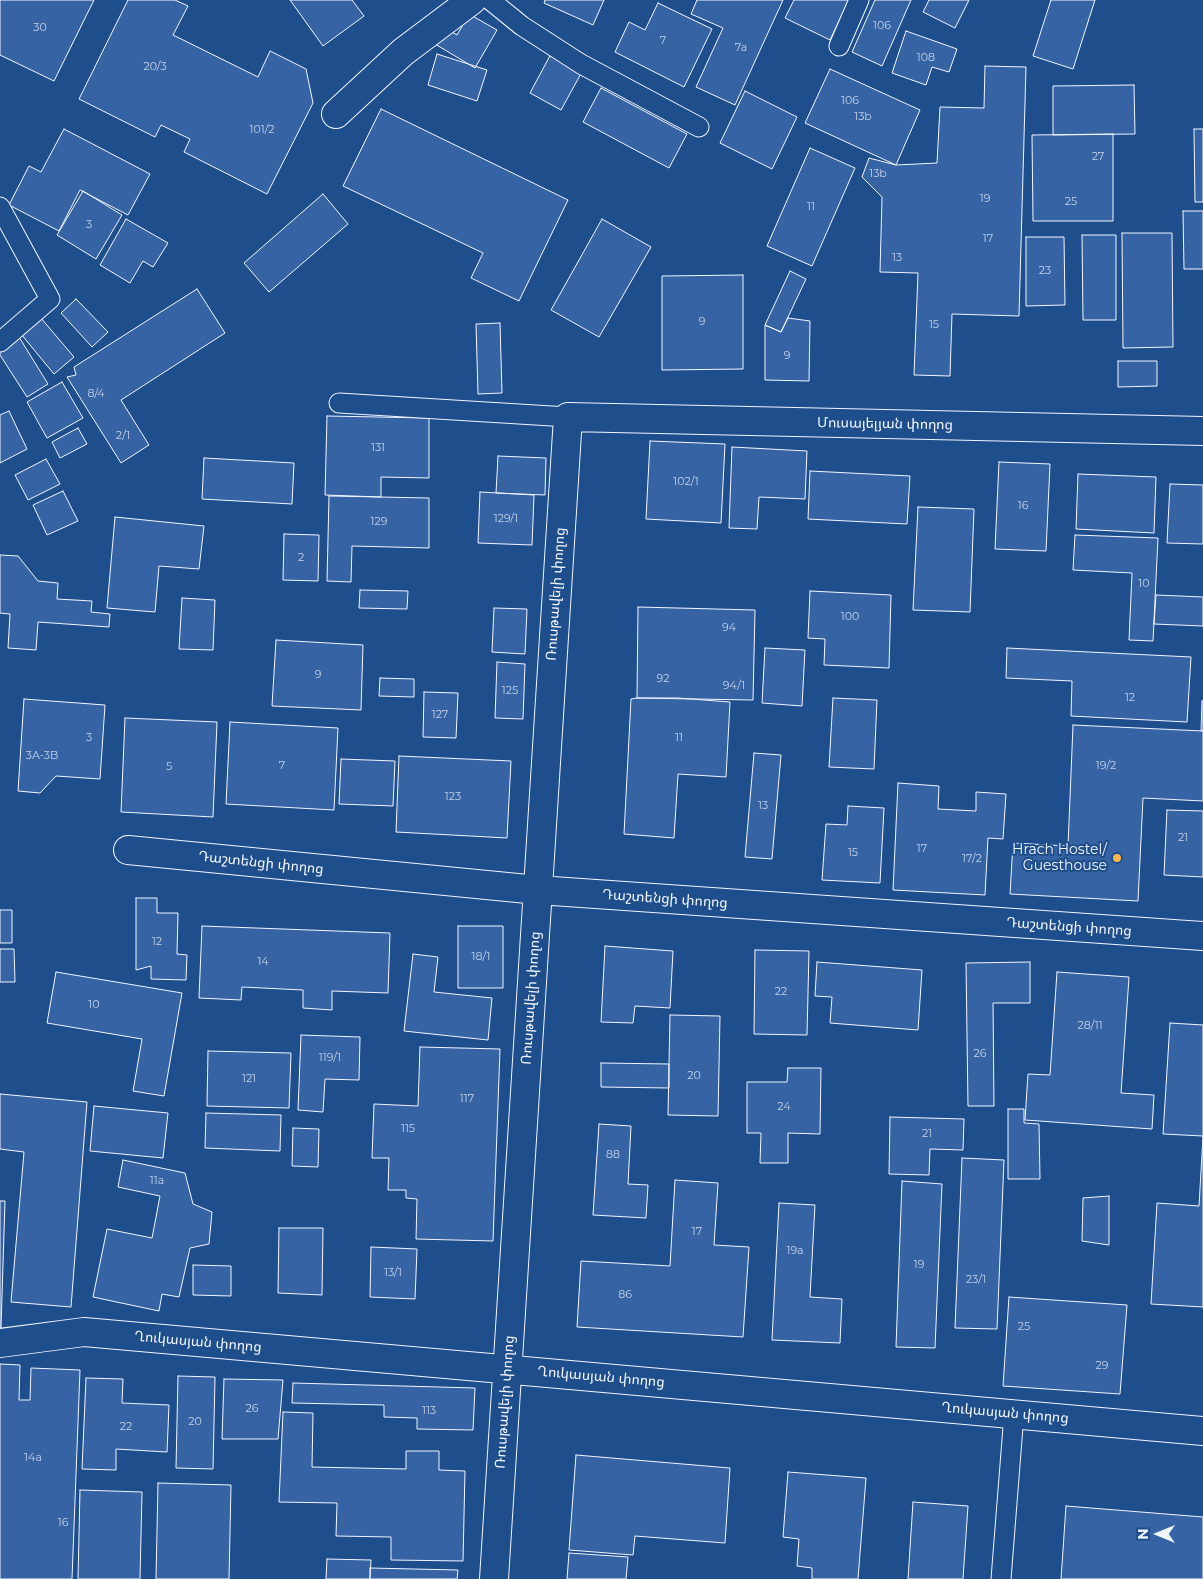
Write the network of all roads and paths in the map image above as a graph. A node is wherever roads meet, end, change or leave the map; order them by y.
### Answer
1 (472, 0) edge
2 (490, 0) edge
3 (859, 0) edge
4 (840, 46) dead end
5 (336, 114) dead end
6 (699, 127) dead end
7 (0, 207) edge
8 (0, 342) edge
9 (338, 403) dead end
10 (568, 417) junction
11 (1203, 431) edge
12 (128, 850) dead end
13 (538, 890) junction
14 (1203, 936) edge
15 (0, 1343) edge
16 (507, 1369) junction
17 (1014, 1414) junction
18 (1203, 1431) edge
19 (494, 1579) edge
20 (1001, 1579) edge

1 - 5 street
2 - 6 lane
3 - 4 lane
7 - 8 lane
9 - 10 lane
10 - 11 street, Մուսայելյան փողոց
10 - 13 street, Ռուսթավելի փողոց
12 - 13 street, Դաշտենցի փողոց
13 - 14 street, Դաշտենցի փողոց
13 - 16 street, Ռուսթավելի փողոց
15 - 16 street, Ղուկասյան փողոց
16 - 17 street, Ղուկասյան փողոց
16 - 19 street, Ռուսթավելի փողոց
17 - 18 street, Ղուկասյան փողոց
17 - 20 lane

